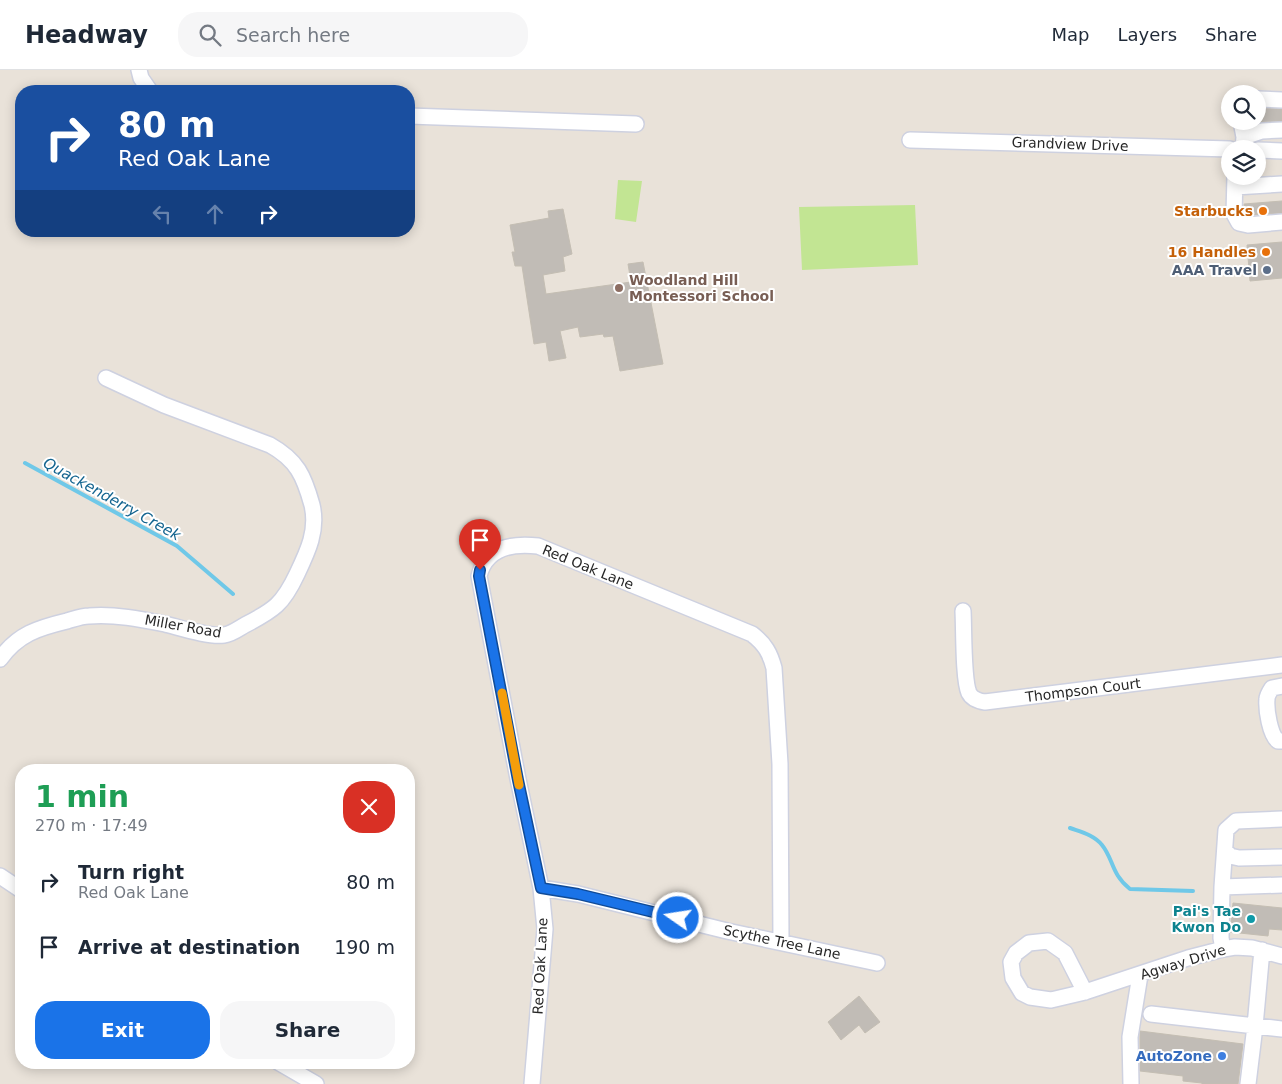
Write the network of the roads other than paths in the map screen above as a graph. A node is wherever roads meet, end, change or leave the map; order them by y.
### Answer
1 (139, 70) edge
2 (146, 85) edge
3 (1266, 99) edge
4 (1282, 100) edge
5 (415, 116) edge
6 (636, 124) dead end
7 (1282, 130) edge
8 (910, 140) dead end
9 (1248, 140) edge
10 (1221, 150) edge
11 (1266, 150) edge
12 (1282, 151) edge
13 (1282, 184) edge
14 (1234, 188) edge
15 (1282, 222) edge
16 (106, 378) dead end
17 (963, 611) dead end
18 (0, 660) edge
19 (1282, 665) edge
20 (1282, 686) edge
21 (1282, 741) edge
22 (1282, 819) edge
23 (1225, 850) junction
24 (1282, 857) edge
25 (0, 876) edge
26 (1282, 884) edge
27 (15, 886) edge
28 (1222, 887) junction
29 (541, 888) junction
30 (781, 942) junction
31 (1223, 949) junction
32 (1262, 950) junction
33 (1282, 955) edge
34 (877, 963) dead end
35 (1140, 975) junction
36 (1085, 992) junction
37 (1151, 1014) dead end
38 (1255, 1026) junction
39 (1282, 1029) edge
40 (290, 1069) edge
41 (316, 1084) edge
42 (532, 1084) edge
43 (1131, 1084) edge
44 (1248, 1084) edge

1 - 2 street
3 - 4 street
5 - 6 street
7 - 9 street
8 - 10 street, Grandview Drive
11 - 12 street
13 - 14 street
14 - 15 street
16 - 18 street, Miller Road
17 - 19 street, Thompson Court
20 - 21 street
22 - 23 street
23 - 24 street
23 - 28 street
25 - 27 street
26 - 28 street
28 - 31 street
29 - 30 street, Scythe Tree Lane
29 - 30 street, Red Oak Lane
29 - 42 street, Red Oak Lane
30 - 34 street, Scythe Tree Lane
31 - 32 street, Agway Drive
31 - 35 street, Agway Drive
32 - 33 street, Agway Drive
32 - 38 street
35 - 36 street, Agway Drive
35 - 43 street
36 - 36 street, Agway Drive
37 - 38 street
38 - 39 street
38 - 44 street
40 - 41 street

